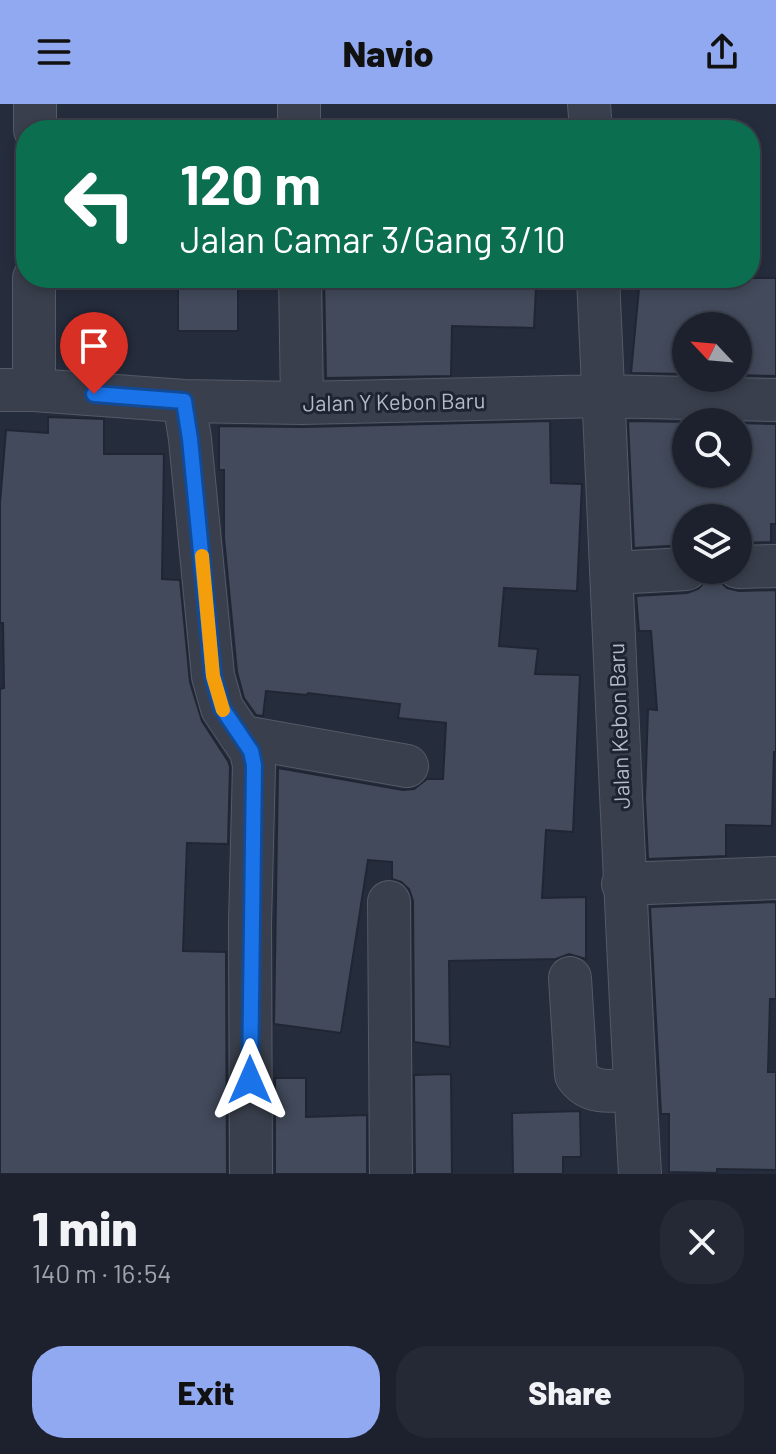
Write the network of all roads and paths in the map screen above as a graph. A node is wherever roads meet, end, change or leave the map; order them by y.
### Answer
1 (32, 288) edge
2 (300, 288) edge
3 (598, 288) edge
4 (17, 390) edge
5 (603, 396) junction
6 (776, 400) edge
7 (184, 401) junction
8 (302, 403) junction
9 (776, 566) edge
10 (752, 567) edge
11 (672, 570) edge
12 (613, 573) junction
13 (243, 737) junction
14 (407, 766) dead end
15 (776, 878) edge
16 (623, 884) junction
17 (389, 902) dead end
18 (570, 978) dead end
19 (635, 1089) junction
20 (251, 1174) edge
21 (391, 1174) edge
22 (640, 1174) edge

1 - 4 street
2 - 8 street
3 - 5 street, Jalan Kebon Baru
4 - 7 street, Jalan Y Kebon Baru
5 - 6 street, Jalan Y Kebon Baru
5 - 8 street, Jalan Y Kebon Baru
5 - 12 street, Jalan Kebon Baru
7 - 8 street, Jalan Y Kebon Baru
7 - 13 street
9 - 10 street
11 - 12 street
12 - 16 street, Jalan Kebon Baru
13 - 14 street
13 - 20 street
15 - 16 street
16 - 19 street, Jalan Kebon Baru
17 - 21 street
18 - 19 street
19 - 22 street, Jalan Kebon Baru

